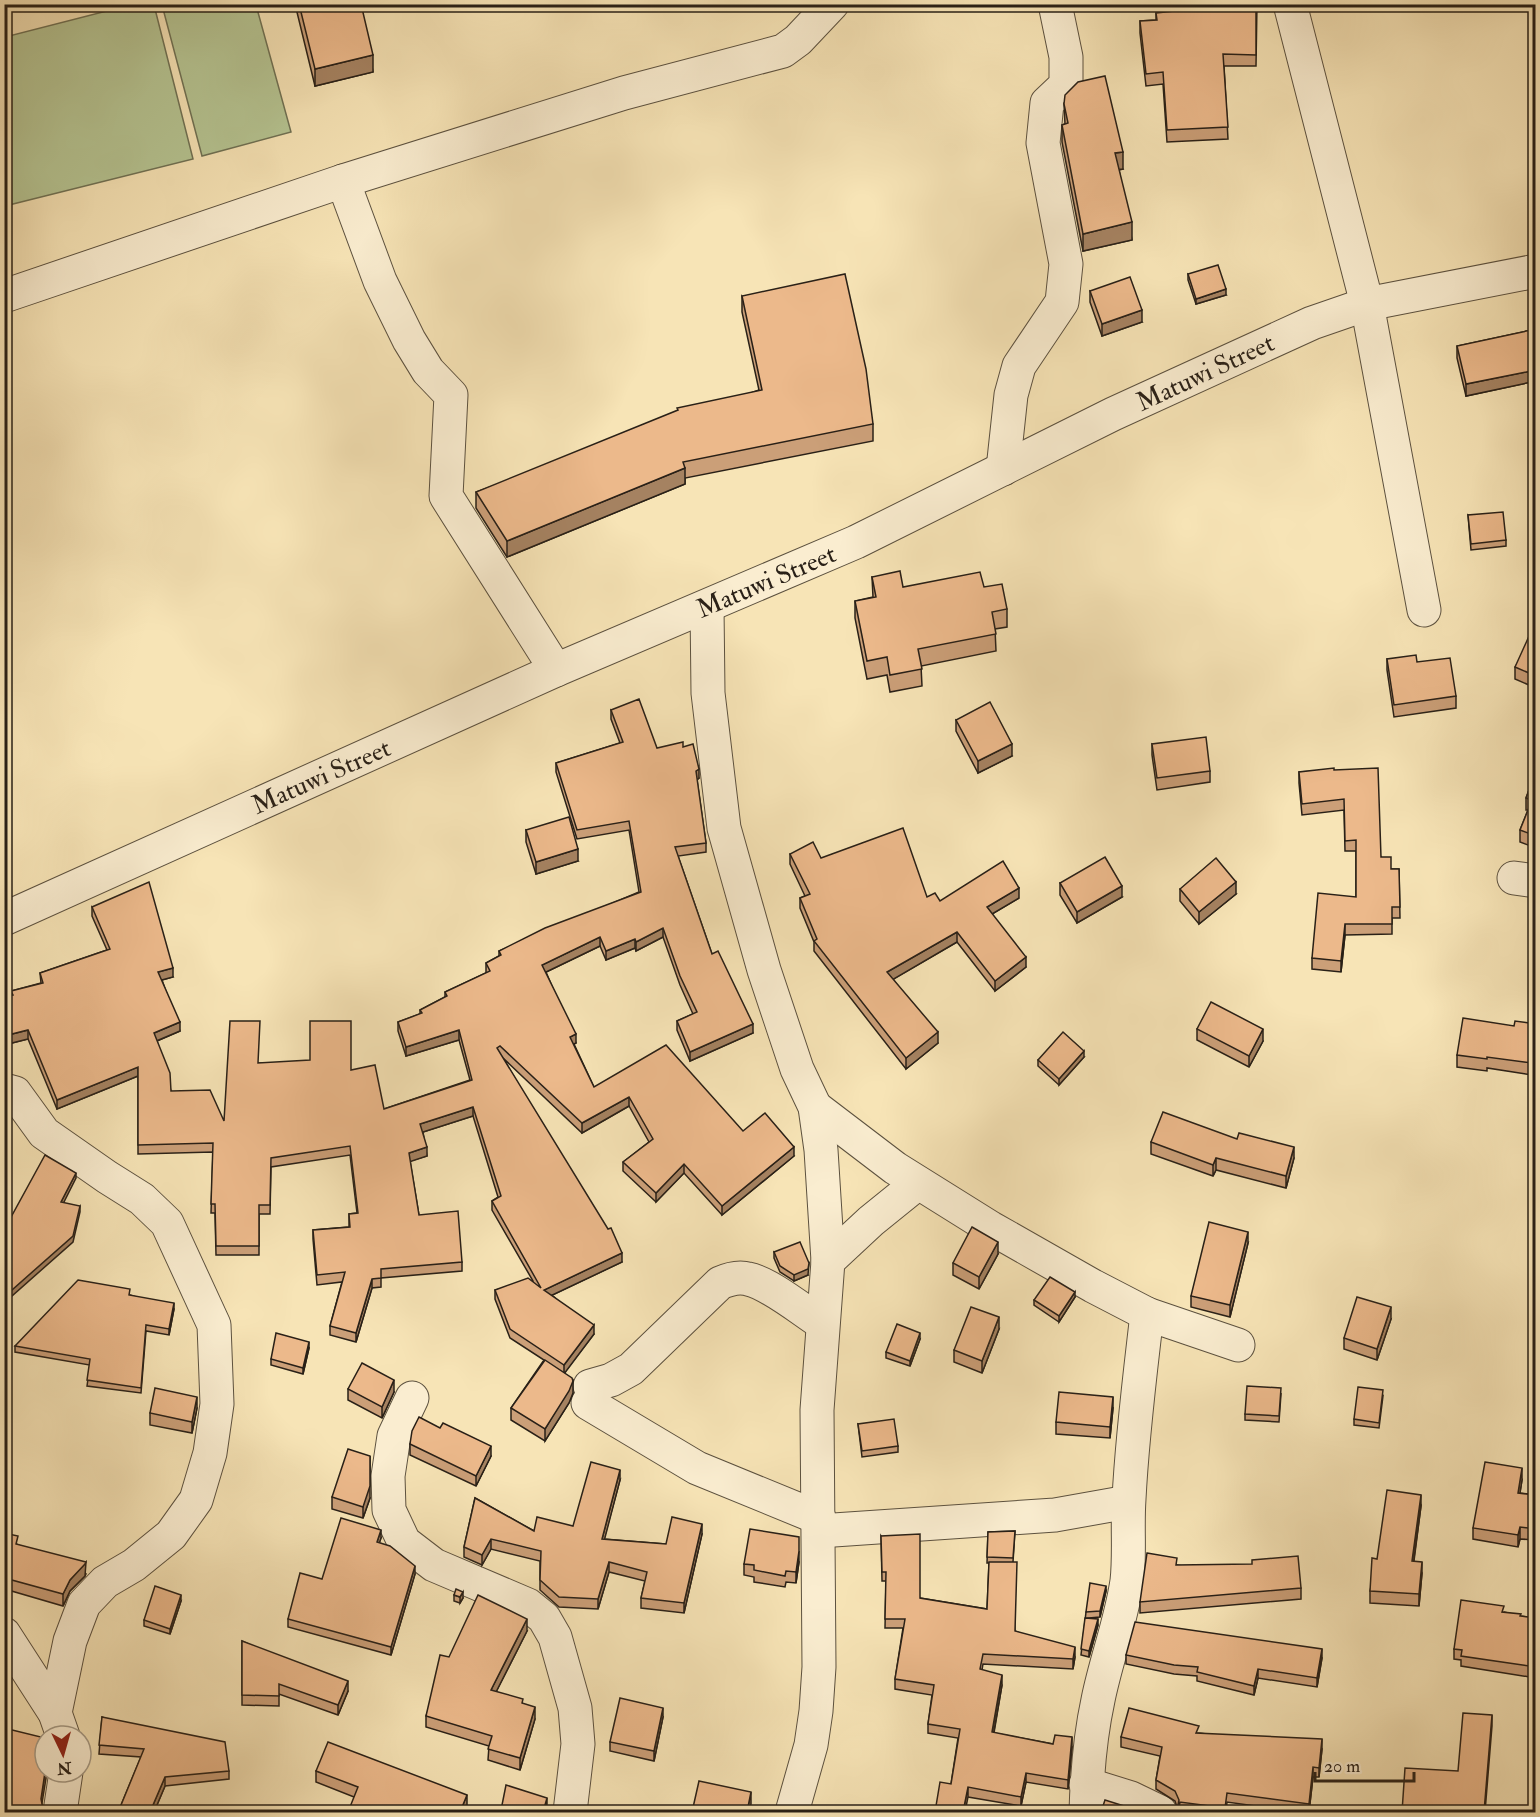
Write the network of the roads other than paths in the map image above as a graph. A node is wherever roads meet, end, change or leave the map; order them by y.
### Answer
1 (832, 4) edge
2 (1055, 4) edge
3 (1290, 4) edge
4 (343, 181) junction
5 (1536, 271) edge
6 (4, 296) edge
7 (1367, 304) junction
8 (1003, 469) junction
9 (707, 607) junction
10 (1424, 610) dead end
11 (556, 670) junction
12 (4, 919) edge
13 (4, 1090) edge
14 (815, 1107) junction
15 (918, 1183) junction
16 (828, 1261) junction
17 (1147, 1314) junction
18 (822, 1323) junction
19 (1238, 1346) dead end
20 (411, 1398) dead end
21 (1128, 1502) junction
22 (819, 1525) junction
23 (4, 1634) edge
24 (59, 1724) edge
25 (64, 1784) edge
26 (1086, 1798) edge
27 (60, 1812) edge
28 (570, 1812) edge
29 (792, 1812) edge
30 (1160, 1812) edge

1 - 4 street
2 - 8 street
3 - 7 street
4 - 6 street
4 - 11 street
5 - 7 street, Matuwi Street
7 - 8 street, Matuwi Street
7 - 10 street
8 - 9 street, Matuwi Street
9 - 11 street, Matuwi Street
9 - 14 street
11 - 12 street, Matuwi Street
13 - 24 street
14 - 15 street
14 - 16 street
15 - 16 street
15 - 17 street
16 - 18 street
17 - 19 street
17 - 21 street
18 - 22 street
18 - 22 street
20 - 28 street
21 - 22 street
21 - 26 street
22 - 29 street
23 - 24 street
25 - 27 street
26 - 30 street

